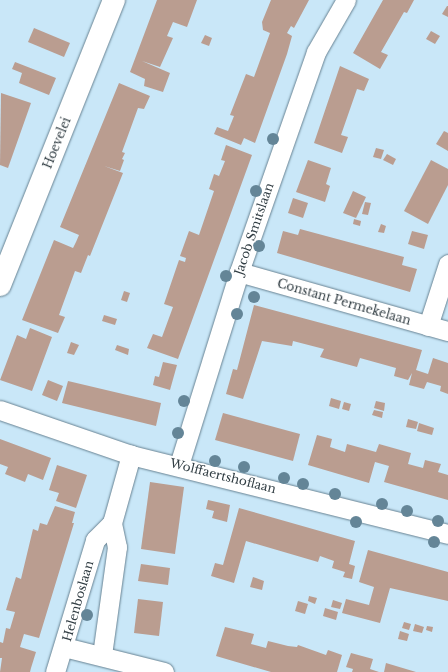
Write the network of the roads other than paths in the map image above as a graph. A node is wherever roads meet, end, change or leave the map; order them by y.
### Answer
1 (114, 0) edge
2 (346, 0) edge
3 (448, 264) edge
4 (239, 272) junction
5 (0, 285) edge
6 (428, 326) junction
7 (448, 331) edge
8 (0, 410) edge
9 (131, 454) junction
10 (178, 465) junction
11 (112, 524) junction
12 (448, 534) edge
13 (64, 647) junction
14 (102, 655) junction
15 (55, 672) edge
16 (164, 672) edge

1 - 5 street, Hoevelei
2 - 4 street, Jacob Smitslaan
3 - 6 street
4 - 6 street, Constant Permekelaan
4 - 10 street, Jacob Smitslaan
6 - 7 street, Constant Permekelaan
8 - 9 street, Wolffaertshoflaan
9 - 10 street, Wolffaertshoflaan
9 - 11 street
10 - 12 street, Wolffaertshoflaan
11 - 13 street, Helenboslaan
11 - 14 street
13 - 14 street, Helenboslaan
13 - 15 street
14 - 16 street, Helenboslaan

